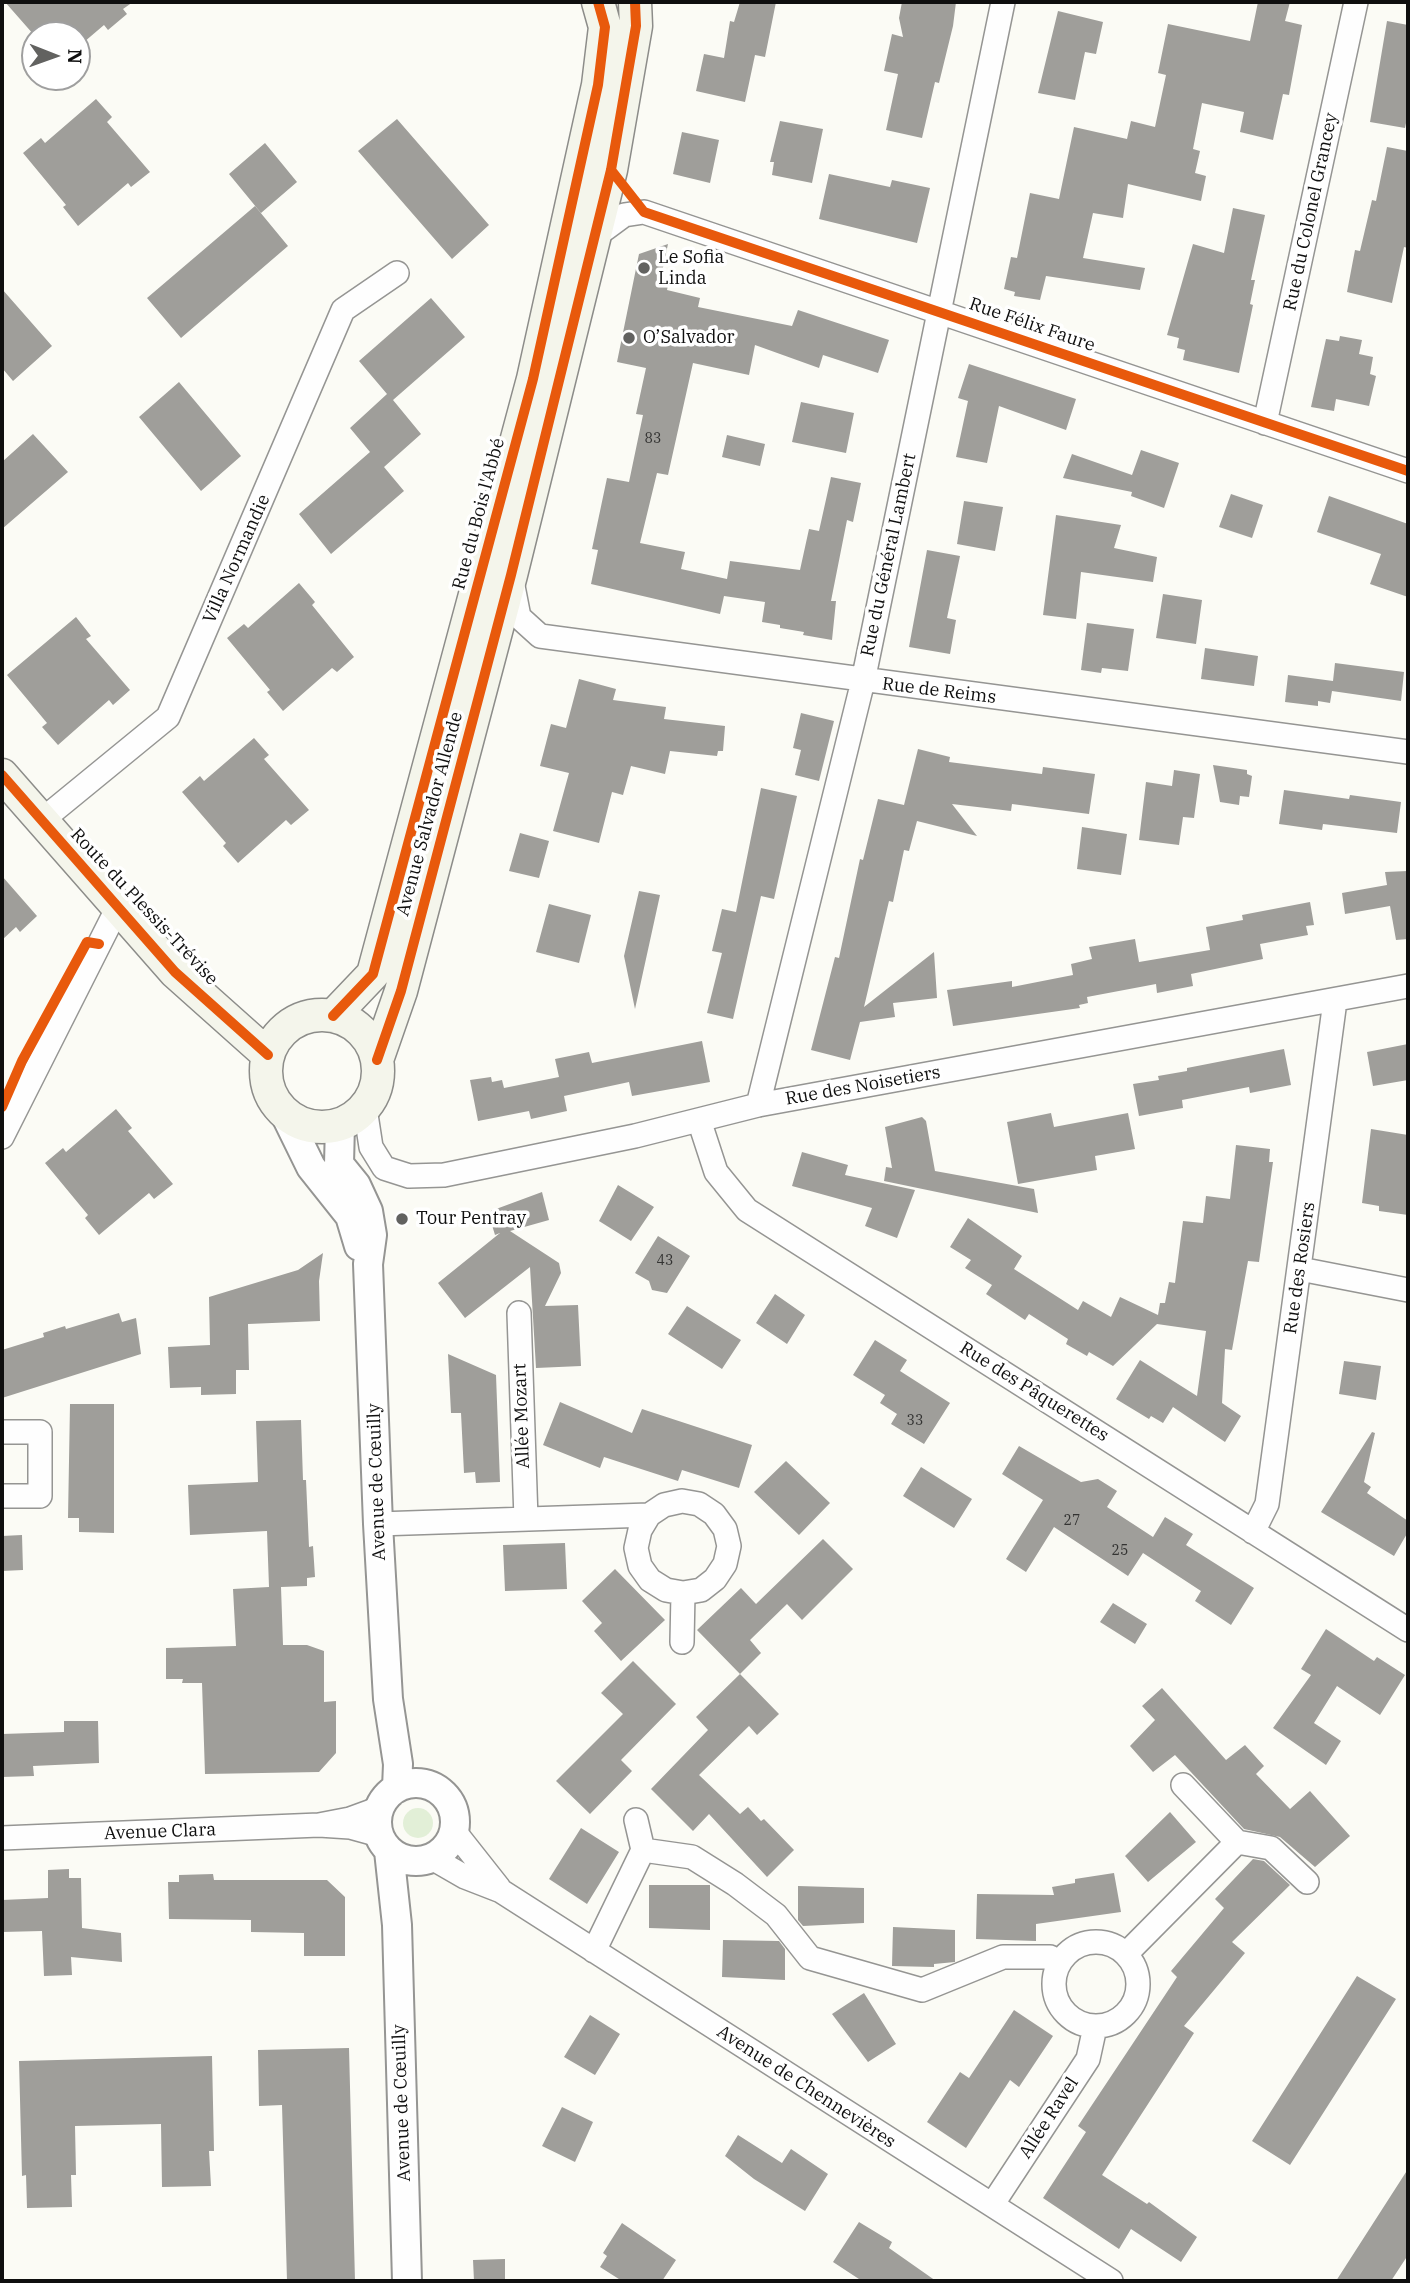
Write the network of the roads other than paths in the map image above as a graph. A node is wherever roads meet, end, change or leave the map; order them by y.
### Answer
1 (598, 2) edge
2 (635, 2) edge
3 (1003, 2) edge
4 (1356, 2) edge
5 (596, 231) junction
6 (397, 273) dead end
7 (940, 312) junction
8 (1265, 423) junction
9 (1408, 471) edge
10 (511, 576) junction
11 (863, 681) junction
12 (1408, 752) edge
13 (2, 775) edge
14 (41, 821) junction
15 (117, 909) junction
16 (1408, 986) edge
17 (1335, 1001) junction
18 (333, 1016) junction
19 (268, 1055) junction
20 (377, 1060) junction
21 (758, 1105) junction
22 (285, 1114) junction
23 (352, 1116) junction
24 (699, 1120) junction
25 (2, 1137) edge
26 (368, 1264) junction
27 (1300, 1269) junction
28 (1408, 1290) edge
29 (519, 1313) dead end
30 (2, 1432) edge
31 (2, 1496) edge
32 (649, 1515) junction
33 (526, 1519) junction
34 (378, 1524) junction
35 (1253, 1532) junction
36 (683, 1593) junction
37 (1408, 1630) edge
38 (682, 1642) dead end
39 (388, 1699) junction
40 (1183, 1785) dead end
41 (434, 1788) junction
42 (386, 1820) junction
43 (636, 1820) dead end
44 (454, 1830) junction
45 (2, 1838) edge
46 (1237, 1842) junction
47 (643, 1850) junction
48 (427, 1860) junction
49 (1307, 1882) dead end
50 (502, 1891) junction
51 (397, 1925) junction
52 (594, 1951) junction
53 (1126, 1954) junction
54 (1060, 1962) junction
55 (1095, 2027) junction
56 (992, 2205) junction
57 (407, 2281) edge
58 (1111, 2281) edge

1 - 18 main road, Rue du Bois l'Abbé
2 - 5 main road, Avenue Salvador Allende
3 - 7 street, Rue du Général Lambert
4 - 8 street, Rue du Colonel Grancey
5 - 7 street, Rue Félix Faure
5 - 10 main road, Avenue Salvador Allende
6 - 14 street, Villa Normandie
7 - 8 street, Rue Félix Faure
7 - 11 street, Rue du Général Lambert
8 - 9 street, Rue Félix Faure
10 - 11 street, Rue de Reims
10 - 20 main road, Avenue Salvador Allende
11 - 12 street, Rue de Reims
11 - 21 street, Rue du Général Lambert
13 - 14 main road, Route du Plessis-Trévise
14 - 15 main road, Route du Plessis-Trévise
15 - 19 main road, Route du Plessis-Trévise
15 - 25 street
16 - 17 street, Rue des Noisetiers
17 - 21 street, Rue des Noisetiers
17 - 27 street, Rue des Rosiers
18 - 19 main road
18 - 20 main road
19 - 22 main road
20 - 23 main road
21 - 24 street, Rue des Noisetiers
22 - 23 main road
22 - 26 street, Avenue de Cœuilly
23 - 24 street, Rue des Noisetiers
23 - 26 street, Avenue de Cœuilly
24 - 35 street, Rue des Pâquerettes
26 - 34 street, Avenue de Cœuilly
27 - 28 street
27 - 35 street, Rue des Rosiers
29 - 33 street, Allée Mozart
30 - 31 street
32 - 33 street
32 - 36 street
32 - 36 street
33 - 34 street
34 - 39 street, Avenue de Cœuilly
35 - 37 street, Rue des Pâquerettes
36 - 38 street
39 - 41 street, Avenue de Cœuilly
39 - 42 street, Avenue de Cœuilly
40 - 46 street
41 - 42 street
41 - 44 street
42 - 45 street, Avenue Clara
42 - 48 street
42 - 51 street, Avenue de Cœuilly
43 - 47 street
44 - 48 street
44 - 50 street, Avenue de Chennevières
46 - 49 street
46 - 53 street
47 - 52 street
47 - 54 street
48 - 50 street, Avenue de Chennevières
48 - 51 street, Avenue de Cœuilly
50 - 52 street, Avenue de Chennevières
51 - 57 street, Avenue de Cœuilly
52 - 56 street, Avenue de Chennevières
53 - 54 street
53 - 55 street
54 - 55 street
55 - 56 street, Allée Ravel
56 - 58 street, Avenue de Chennevières

